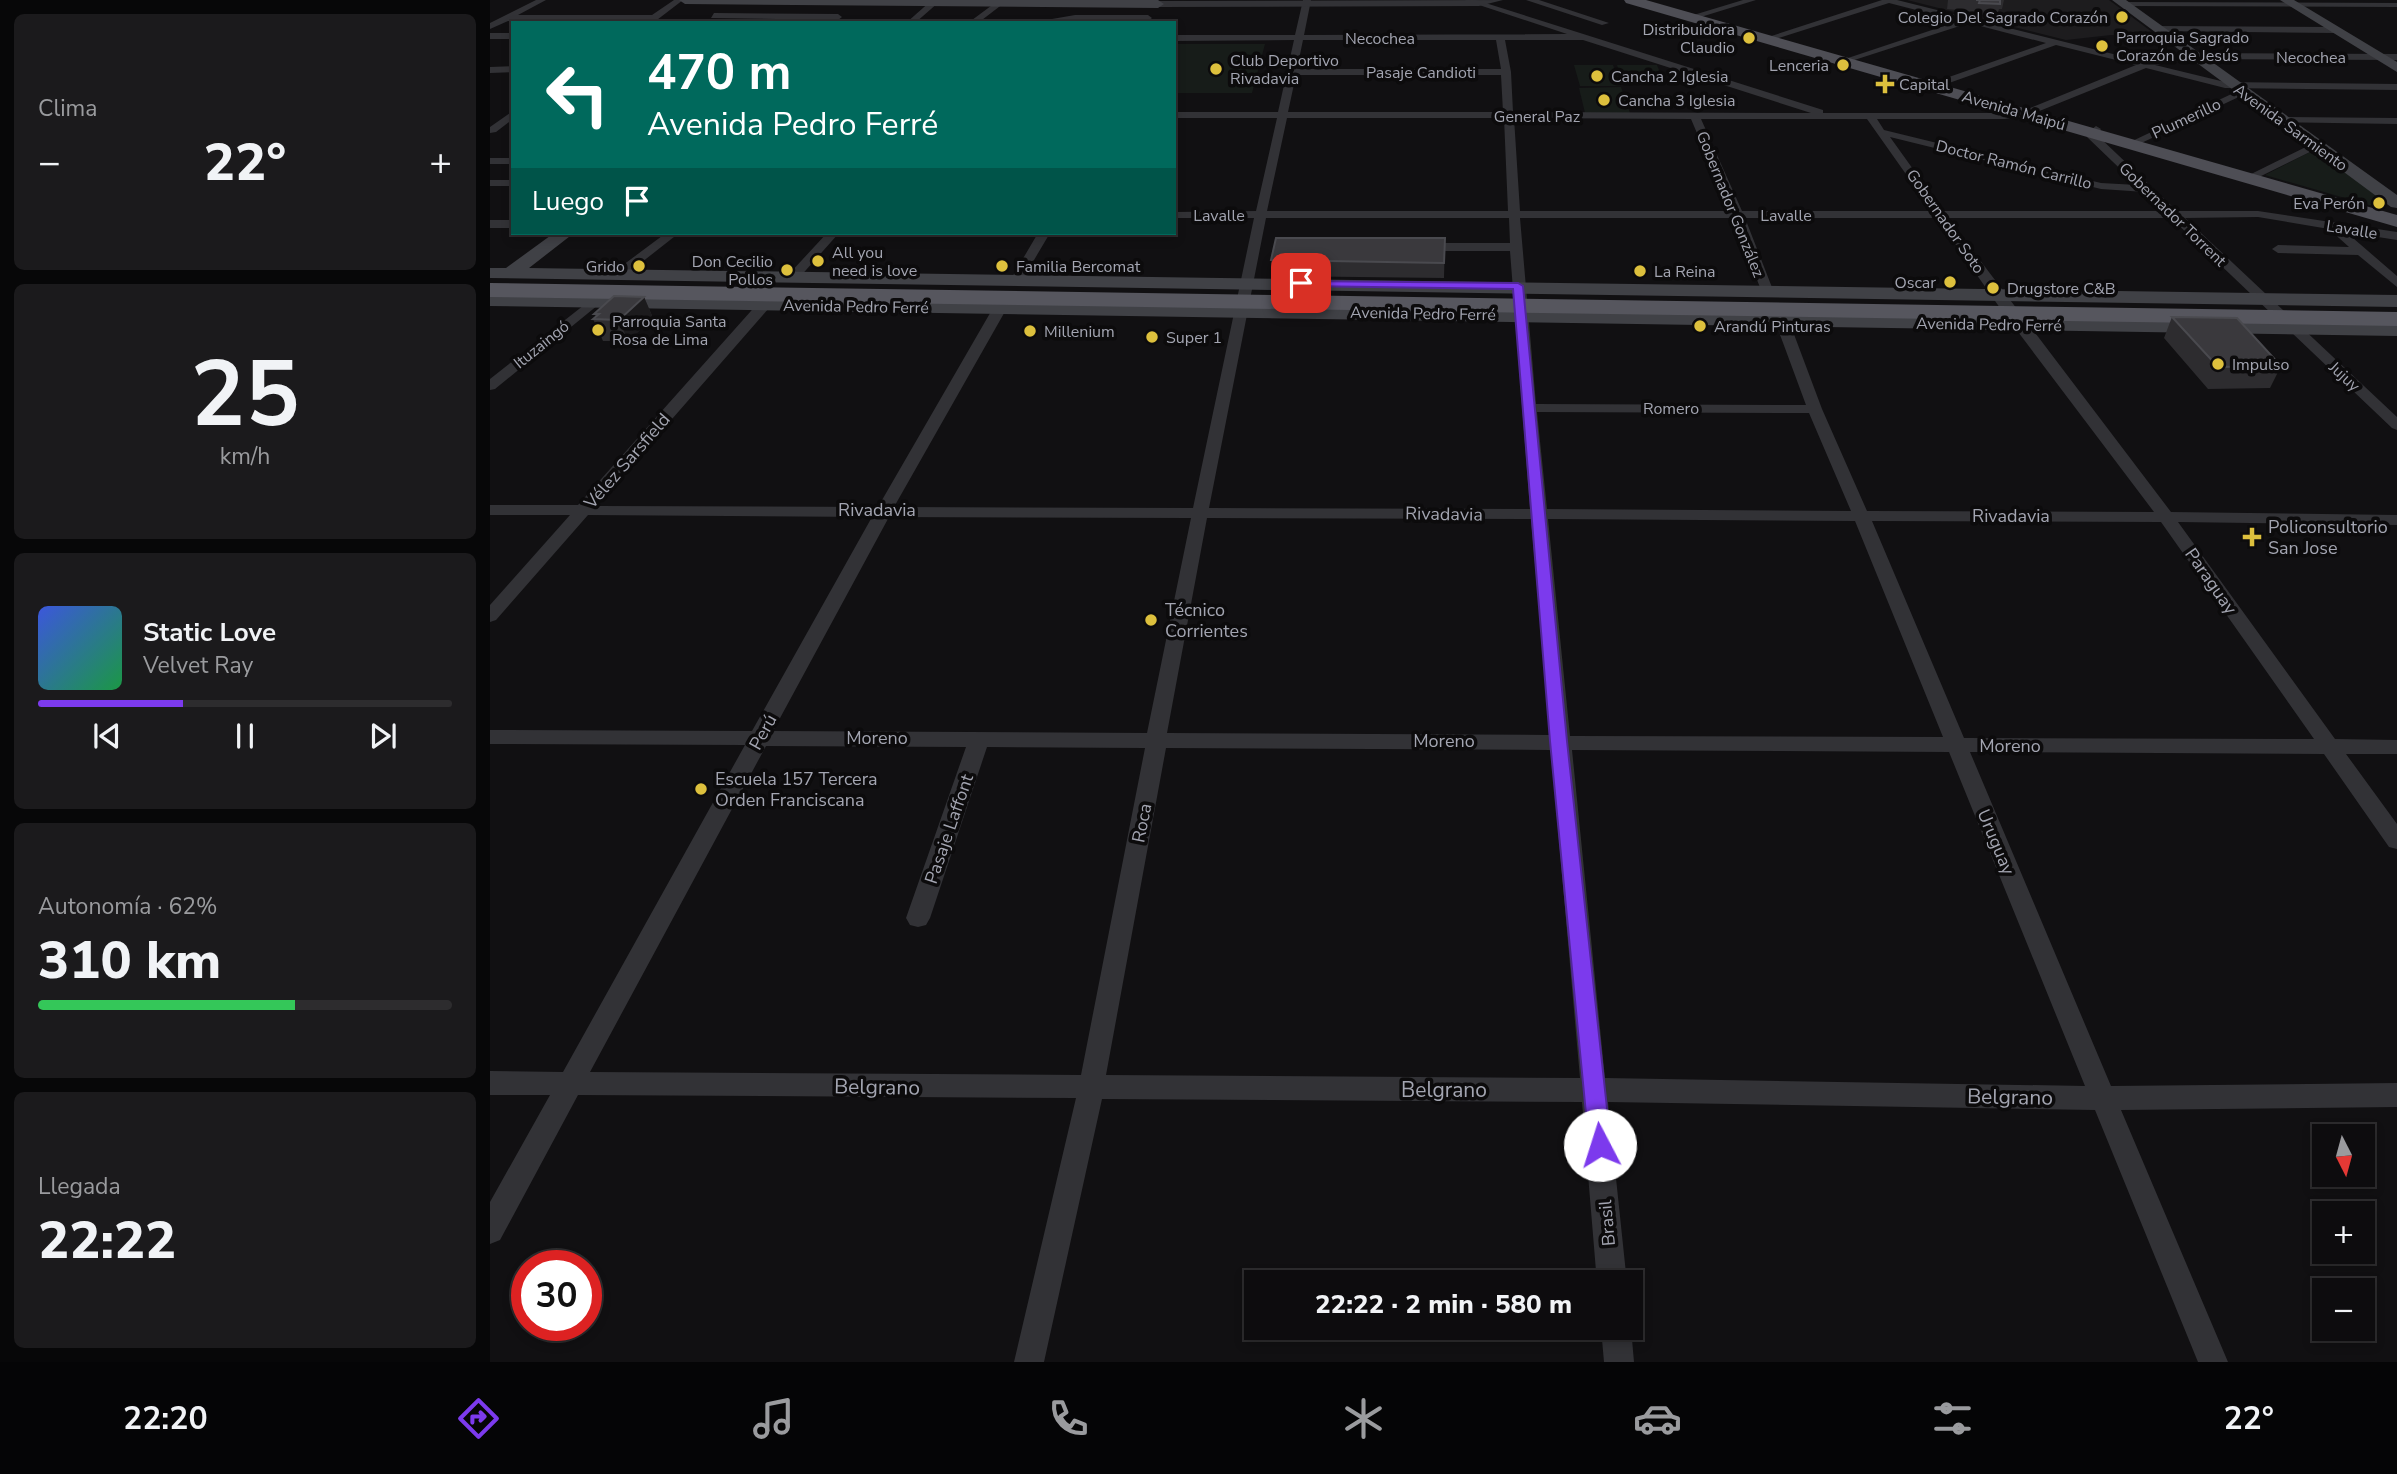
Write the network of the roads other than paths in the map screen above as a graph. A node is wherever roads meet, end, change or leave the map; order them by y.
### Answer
1 (542, 0) edge
2 (679, 0) edge
3 (685, 0) edge
4 (778, 0) edge
5 (1498, 0) edge
6 (1530, 0) edge
7 (1631, 0) edge
8 (1642, 0) edge
9 (1752, 0) edge
10 (1889, 0) edge
11 (1896, 0) edge
12 (741, 1) edge
13 (854, 1) edge
14 (878, 1) edge
15 (939, 1) edge
16 (1002, 1) edge
17 (1161, 1) edge
18 (1307, 2) edge
19 (1473, 2) edge
20 (2121, 2) edge
21 (2290, 2) edge
22 (2397, 5) edge
23 (490, 16) edge
24 (714, 16) junction
25 (1694, 16) junction
26 (509, 17) junction
27 (650, 20) edge
28 (830, 20) edge
29 (1969, 20) junction
30 (705, 21) edge
31 (913, 21) edge
32 (975, 21) edge
33 (1050, 21) edge
34 (1147, 21) edge
35 (1605, 23) dead end
36 (490, 26) edge
37 (2157, 29) junction
38 (2334, 30) junction
39 (490, 36) edge
40 (511, 36) edge
41 (1586, 37) junction
42 (1176, 38) edge
43 (1299, 38) junction
44 (1500, 38) junction
45 (1768, 38) junction
46 (2057, 41) junction
47 (2193, 57) junction
48 (2378, 57) junction
49 (2397, 57) edge
50 (1848, 61) junction
51 (2145, 64) junction
52 (2397, 68) edge
53 (490, 69) edge
54 (511, 69) edge
55 (1293, 72) junction
56 (1506, 72) junction
57 (1934, 85) junction
58 (2234, 86) junction
59 (2397, 87) edge
60 (2028, 112) junction
61 (490, 113) edge
62 (511, 114) edge
63 (1176, 115) edge
64 (511, 116) edge
65 (1283, 116) junction
66 (1508, 116) junction
67 (1695, 117) junction
68 (1836, 117) junction
69 (1871, 118) junction
70 (2281, 120) junction
71 (2397, 121) edge
72 (492, 130) dead end
73 (2094, 131) junction
74 (1882, 132) junction
75 (2134, 142) junction
76 (2316, 145) junction
77 (490, 161) edge
78 (511, 161) edge
79 (2252, 176) junction
80 (490, 183) edge
81 (511, 183) edge
82 (2146, 189) junction
83 (2397, 204) edge
84 (1176, 215) edge
85 (1261, 215) junction
86 (1738, 215) junction
87 (2175, 215) junction
88 (1515, 216) junction
89 (1942, 216) junction
90 (2397, 218) edge
91 (490, 224) edge
92 (511, 224) edge
93 (2333, 226) junction
94 (546, 235) edge
95 (562, 235) edge
96 (670, 235) edge
97 (831, 235) edge
98 (1043, 235) edge
99 (2397, 236) edge
100 (1254, 246) junction
101 (1268, 246) dead end
102 (1406, 246) edge
103 (1516, 247) junction
104 (2278, 249) dead end
105 (2362, 251) junction
106 (619, 274) junction
107 (1010, 279) junction
108 (494, 282) edge
109 (2397, 283) edge
110 (776, 290) junction
111 (1767, 290) junction
112 (1883, 292) junction
113 (1243, 296) junction
114 (1640, 298) junction
115 (1519, 301) junction
116 (2397, 301) edge
117 (593, 302) junction
118 (999, 308) junction
119 (1037, 309) junction
120 (2009, 309) junction
121 (1755, 311) junction
122 (2397, 311) edge
123 (2277, 313) junction
124 (2397, 319) edge
125 (1782, 321) junction
126 (1936, 323) junction
127 (2397, 330) edge
128 (490, 386) edge
129 (1528, 408) junction
130 (1815, 409) junction
131 (2397, 425) edge
132 (490, 510) edge
133 (585, 510) junction
134 (884, 510) junction
135 (1200, 512) junction
136 (1538, 515) junction
137 (1861, 515) junction
138 (2166, 517) junction
139 (2397, 520) edge
140 (490, 616) edge
141 (490, 737) edge
142 (760, 737) junction
143 (979, 739) junction
144 (1157, 740) junction
145 (1558, 741) junction
146 (1956, 746) junction
147 (2327, 746) junction
148 (2397, 747) edge
149 (2397, 841) edge
150 (918, 918) dead end
151 (490, 1083) edge
152 (570, 1084) junction
153 (1091, 1089) junction
154 (1595, 1090) junction
155 (2397, 1095) edge
156 (2104, 1098) junction
157 (490, 1230) edge
158 (1611, 1270) edge
159 (1617, 1340) edge
160 (1029, 1362) edge
161 (1619, 1362) edge
162 (2213, 1362) edge

1 - 26 street
2 - 27 street
3 - 12 main road
4 - 12 main road
4 - 13 main road
5 - 19 street
6 - 35 street
7 - 25 main road, Avenida Maipú
8 - 25 main road, Avenida Maipú
9 - 25 street
10 - 29 street
10 - 45 street
11 - 29 street
12 - 24 street
13 - 14 main road
13 - 28 main road
14 - 15 main road
15 - 16 main road
15 - 31 street
16 - 17 main road
16 - 32 street
17 - 18 street
17 - 34 street
18 - 19 street
18 - 43 street, Roca
19 - 41 street
20 - 21 street
20 - 37 main road, Avenida Sarmiento
21 - 22 street
21 - 38 main road
23 - 26 street
24 - 28 street
24 - 30 street
25 - 45 main road, Avenida Maipú
26 - 27 street
26 - 36 street
29 - 46 street
29 - 50 street
33 - 34 street
37 - 38 street
37 - 47 main road, Avenida Sarmiento
38 - 48 main road
39 - 40 street
41 - 44 street, Necochea
41 - 68 street
42 - 43 street, Necochea
43 - 44 street, Necochea
43 - 55 street, Roca
44 - 56 street, Brasil
45 - 50 main road, Avenida Maipú
46 - 51 street
46 - 57 street
47 - 48 street, Necochea
47 - 51 street, Necochea
47 - 58 main road, Avenida Sarmiento
48 - 49 street, Necochea
48 - 52 main road
50 - 57 main road, Avenida Maipú
51 - 58 street
51 - 60 street, Necochea
53 - 54 street
55 - 56 street, Pasaje Candioti
55 - 65 street, Roca
56 - 66 street, Brasil
57 - 60 main road, Avenida Maipú
58 - 59 street
58 - 70 main road, Avenida Sarmiento
58 - 75 street, Plumerillo
60 - 69 street, General Paz
60 - 73 main road, Avenida Maipú
61 - 62 street
63 - 65 street, General Paz
64 - 72 street
65 - 66 street, General Paz
65 - 85 street, Roca
66 - 67 street, General Paz
66 - 88 street, Brasil
67 - 68 street, General Paz
67 - 86 street, Gobernador González
68 - 69 street, General Paz
69 - 74 street, Gobernador Soto
70 - 71 street
70 - 76 main road, Avenida Sarmiento
73 - 75 main road, Avenida Maipú
73 - 82 street, Gobernador Torrent
74 - 82 street, Doctor Ramón Carrillo
74 - 89 street, Gobernador Soto
75 - 79 main road, Avenida Maipú
76 - 79 street
76 - 83 main road, Avenida Sarmiento
77 - 78 street
79 - 90 main road, Avenida Maipú
80 - 81 street
82 - 87 street, Gobernador Torrent
84 - 85 street, Lavalle
85 - 88 street, Lavalle
85 - 100 street, Roca
86 - 88 street, Lavalle
86 - 89 street, Lavalle
86 - 111 street, Gobernador González
87 - 89 street, Lavalle
87 - 93 street, Lavalle
87 - 123 street, Gobernador Torrent
88 - 103 street, Brasil
89 - 120 street, Gobernador Soto
91 - 92 street
93 - 99 street, Lavalle
93 - 105 street
94 - 108 main road
95 - 108 main road
96 - 106 street
97 - 110 street, Vélez Sarsfield
98 - 107 street
100 - 101 street
100 - 113 street, Roca
102 - 103 street
103 - 115 street, Brasil
104 - 105 street
105 - 109 street
106 - 108 main road, Avenida Pedro Ferré
106 - 110 main road, Avenida Pedro Ferré
107 - 110 highway
107 - 113 main road, Avenida Pedro Ferré
108 - 110 highway, Avenida Pedro Ferré
108 - 117 main road, Avenida Pedro Ferré
110 - 113 highway, Avenida Pedro Ferré
110 - 117 main road, Avenida Pedro Ferré
110 - 118 main road, Avenida Pedro Ferré
110 - 119 highway
110 - 133 street, Vélez Sarsfield
111 - 112 main road, Avenida Pedro Ferré
111 - 115 main road, Avenida Pedro Ferré
112 - 114 highway
112 - 120 main road, Avenida Pedro Ferré
113 - 115 highway, Avenida Pedro Ferré
113 - 119 main road, Avenida Pedro Ferré
113 - 135 street, Roca
114 - 115 highway, Avenida Pedro Ferré
114 - 120 highway, Avenida Pedro Ferré
115 - 121 highway, Avenida Pedro Ferré
115 - 125 main road, Avenida Pedro Ferré
115 - 129 street, Brasil
116 - 123 main road, Avenida Pedro Ferré
117 - 128 street, Ituzaingó
118 - 119 main road, Avenida Pedro Ferré
118 - 134 street, Perú
120 - 121 highway, Avenida Pedro Ferré
120 - 123 highway, Avenida Pedro Ferré
120 - 126 main road, Avenida Pedro Ferré
120 - 138 street, Paraguay
121 - 126 highway
122 - 123 highway, Avenida Pedro Ferré
123 - 124 highway, Avenida Pedro Ferré
123 - 127 main road, Avenida Pedro Ferré
123 - 131 street, Jujuy
125 - 126 main road, Avenida Pedro Ferré
125 - 130 street, Uruguay
129 - 130 street, Romero
129 - 136 street, Brasil
130 - 137 street, Uruguay
132 - 133 street, Rivadavia
133 - 134 street, Rivadavia
133 - 140 street, Vélez Sarsfield
134 - 135 street, Rivadavia
134 - 142 street, Perú
135 - 136 street, Rivadavia
135 - 144 street, Roca
136 - 137 street, Rivadavia
136 - 145 street, Brasil
137 - 138 street, Rivadavia
137 - 146 street, Uruguay
138 - 139 street, Rivadavia
138 - 147 street, Paraguay
141 - 142 street, Moreno
142 - 143 street, Moreno
142 - 152 street, Perú
143 - 144 street, Moreno
143 - 150 street, Pasaje Laffont
144 - 145 street, Moreno
144 - 153 street, Roca
145 - 146 street, Moreno
145 - 154 street, Brasil
146 - 147 street, Moreno
146 - 156 street, Uruguay
147 - 148 street, Moreno
147 - 149 street, Paraguay
151 - 152 street, Belgrano
152 - 153 street, Belgrano
152 - 157 street, Perú
153 - 154 street, Belgrano
153 - 160 street, Roca
154 - 156 street, Belgrano
154 - 158 street, Brasil
155 - 156 street, Belgrano
156 - 162 street, Uruguay
159 - 161 street

